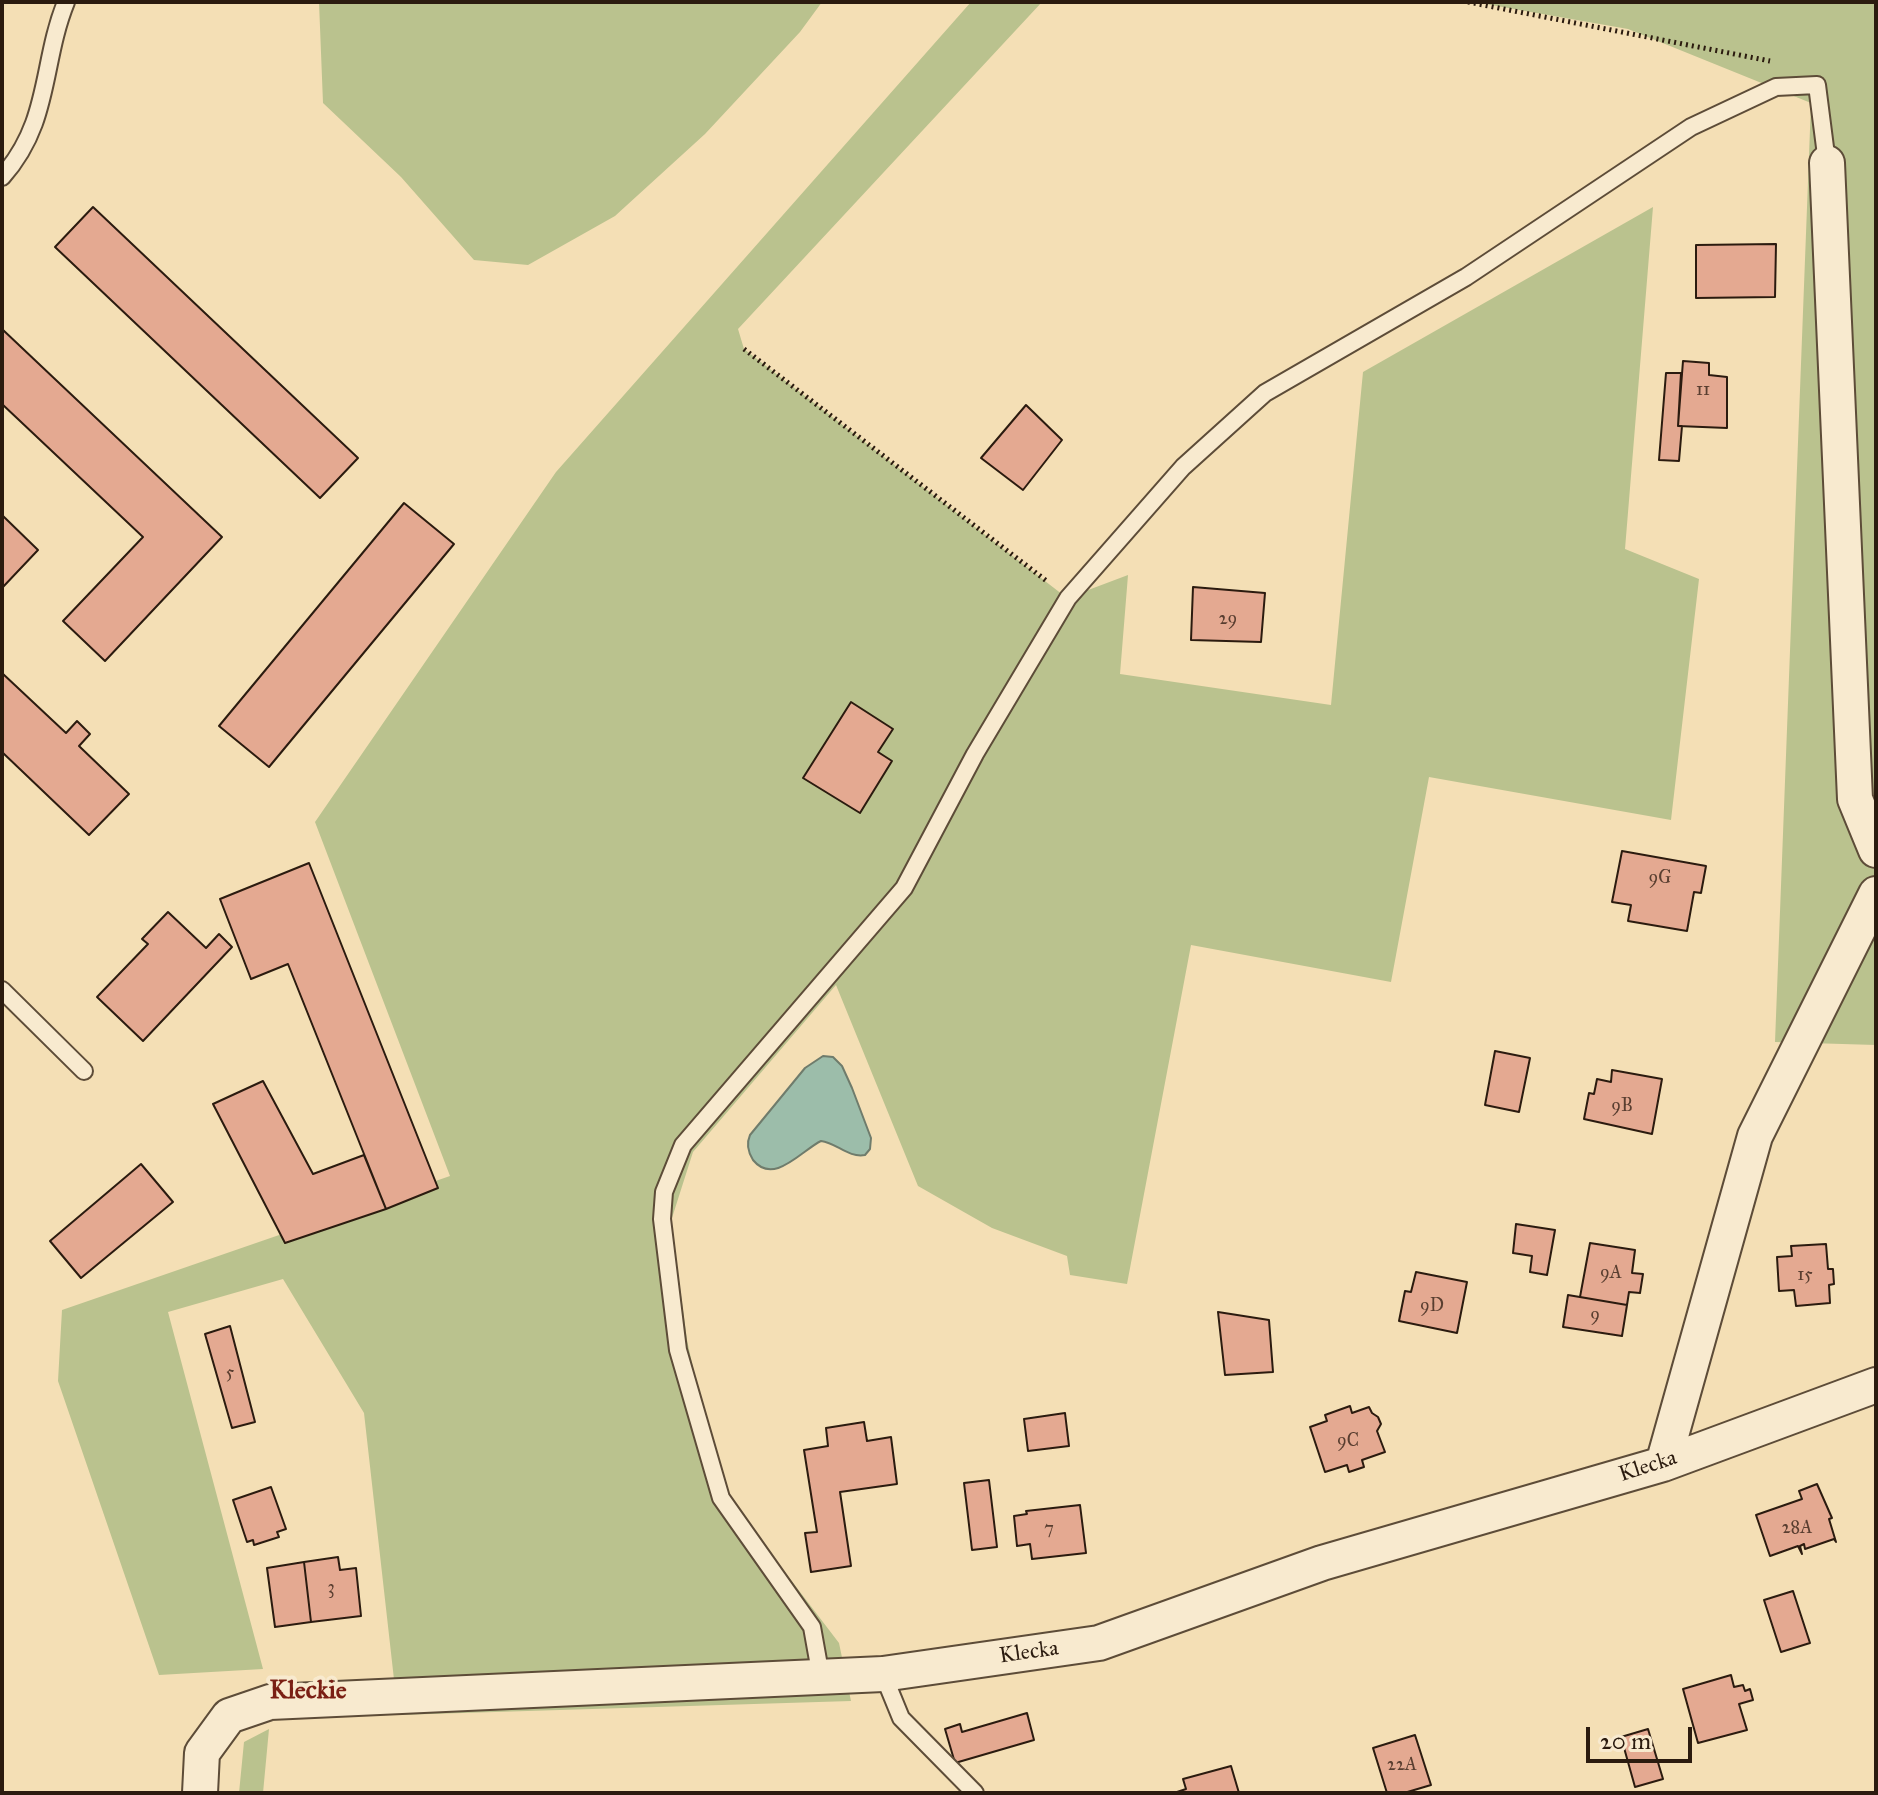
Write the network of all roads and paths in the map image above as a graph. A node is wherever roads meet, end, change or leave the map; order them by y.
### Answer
1 (66, 2) edge
2 (1468, 2) edge
3 (1800, 86) junction
4 (1827, 163) joint
5 (2, 177) edge
6 (744, 349) dead end
7 (1068, 598) junction
8 (1876, 850) edge
9 (1876, 894) edge
10 (2, 990) edge
11 (84, 1071) dead end
12 (1876, 1385) edge
13 (1663, 1464) junction
14 (883, 1674) junction
15 (821, 1677) junction
16 (200, 1793) edge
17 (975, 1793) edge

1 - 5 lane
2 - 3 path
3 - 4 lane
3 - 7 lane
4 - 8 street
6 - 7 path
7 - 15 lane
9 - 13 street
10 - 11 lane
12 - 13 street, Klecka
13 - 14 street, Klecka
14 - 15 street, Klecka
14 - 17 lane
15 - 16 street, Klecka

